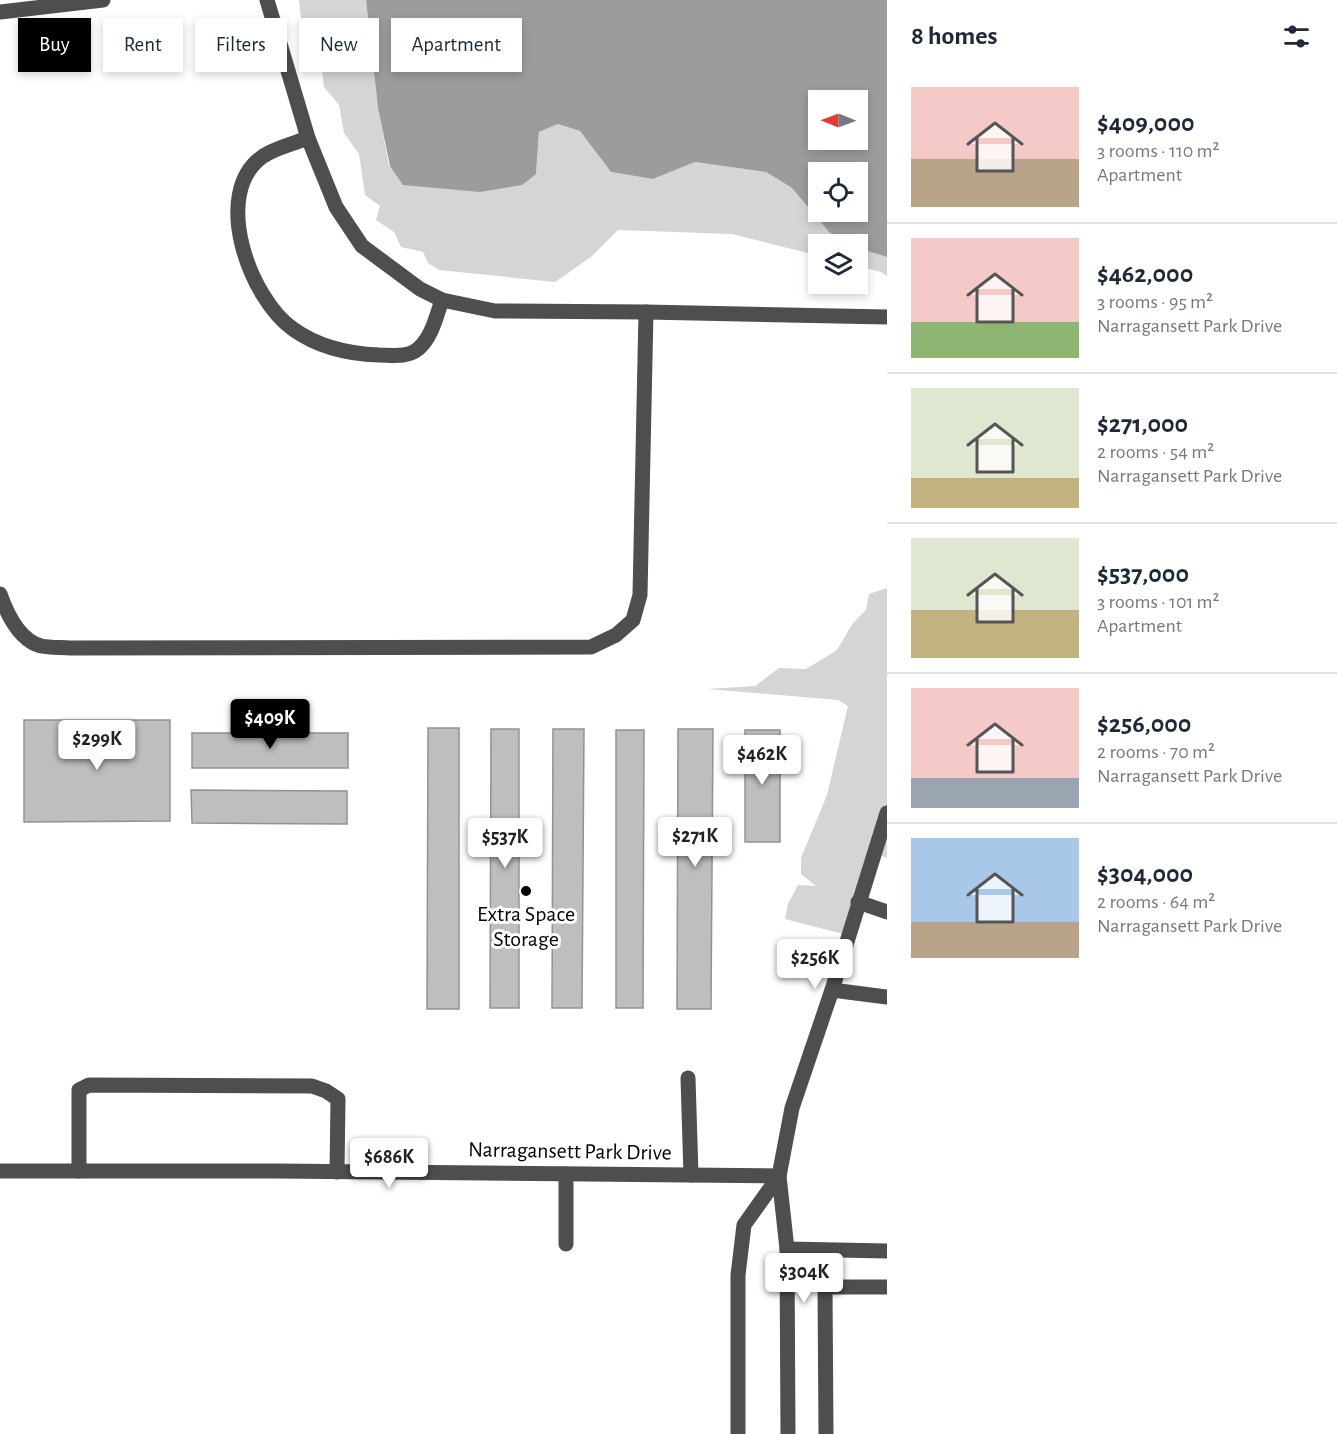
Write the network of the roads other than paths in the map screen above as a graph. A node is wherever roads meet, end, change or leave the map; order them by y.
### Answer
1 (103, 0) edge
2 (267, 0) edge
3 (0, 12) edge
4 (308, 138) junction
5 (442, 300) junction
6 (646, 312) junction
7 (887, 317) edge
8 (0, 594) edge
9 (887, 813) edge
10 (858, 902) junction
11 (887, 912) edge
12 (832, 990) junction
13 (887, 997) edge
14 (688, 1078) dead end
15 (79, 1171) junction
16 (0, 1172) edge
17 (337, 1172) junction
18 (566, 1174) junction
19 (691, 1175) junction
20 (779, 1176) junction
21 (566, 1245) dead end
22 (787, 1249) junction
23 (887, 1251) edge
24 (887, 1287) edge
25 (738, 1434) edge
26 (788, 1434) edge
27 (826, 1434) edge

1 - 3 street
2 - 4 street
4 - 5 street
4 - 5 street
5 - 6 street
6 - 7 street
6 - 8 street
9 - 10 street
10 - 11 street
10 - 12 street
12 - 13 street
12 - 20 street
14 - 19 street
15 - 16 street, Narragansett Park Drive
15 - 17 street, Narragansett Park Drive
15 - 17 street
17 - 18 street, Narragansett Park Drive
18 - 19 street, Narragansett Park Drive
18 - 21 street
19 - 20 street, Narragansett Park Drive
20 - 22 street
20 - 25 street
22 - 23 street
22 - 26 street
24 - 27 street

